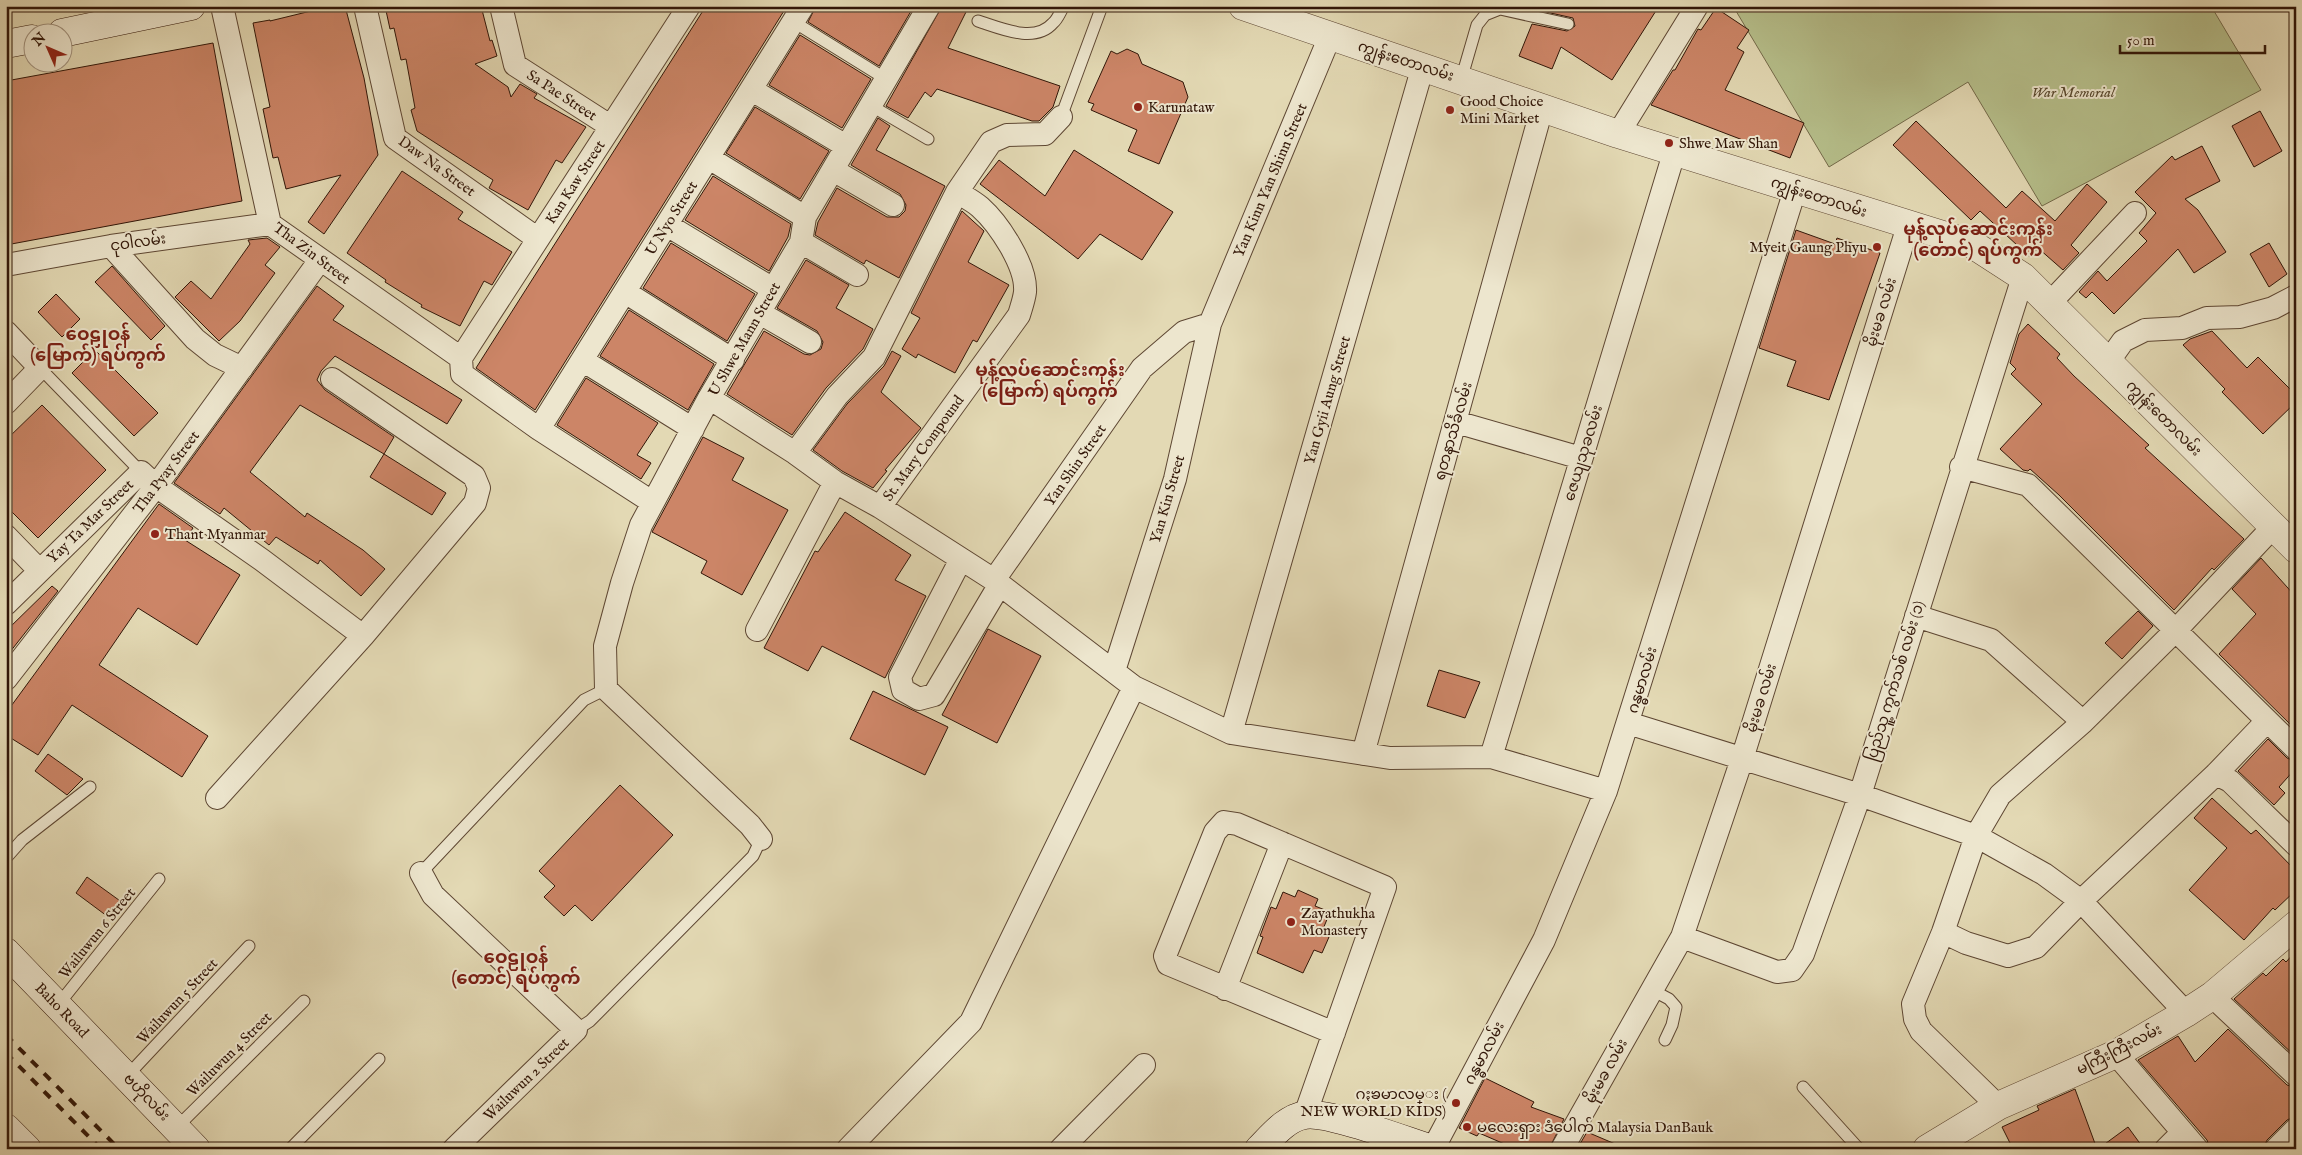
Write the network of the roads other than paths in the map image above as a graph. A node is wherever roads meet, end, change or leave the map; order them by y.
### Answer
1 (191, 6) edge
2 (222, 6) edge
3 (365, 6) edge
4 (501, 6) edge
5 (689, 6) edge
6 (929, 6) edge
7 (1064, 6) edge
8 (1102, 6) edge
9 (1697, 6) edge
10 (1250, 7) edge
11 (799, 14) edge
12 (978, 22) dead end
13 (1568, 24) dead end
14 (72, 31) edge
15 (1330, 36) junction
16 (22, 41) edge
17 (6, 44) edge
18 (1423, 66) junction
19 (886, 79) junction
20 (1461, 80) junction
21 (752, 90) junction
22 (870, 105) junction
23 (1542, 108) junction
24 (1061, 117) joint
25 (610, 126) junction
26 (1618, 134) junction
27 (928, 139) dead end
28 (846, 146) junction
29 (1675, 150) junction
30 (709, 158) junction
31 (833, 170) junction
32 (1795, 190) junction
33 (957, 192) junction
34 (893, 205) dead end
35 (2134, 213) dead end
36 (805, 217) junction
37 (270, 224) junction
38 (667, 224) junction
39 (1908, 226) junction
40 (538, 239) junction
41 (801, 242) junction
42 (111, 246) junction
43 (320, 260) junction
44 (6, 265) edge
45 (857, 275) dead end
46 (2023, 276) junction
47 (773, 290) junction
48 (625, 292) junction
49 (2296, 296) edge
50 (2049, 304) junction
51 (760, 313) junction
52 (1210, 324) junction
53 (6, 332) edge
54 (810, 342) dead end
55 (461, 358) junction
56 (582, 360) junction
57 (733, 360) junction
58 (2108, 362) junction
59 (40, 368) junction
60 (242, 368) junction
61 (332, 379) dead end
62 (709, 398) junction
63 (6, 403) edge
64 (1456, 422) junction
65 (539, 429) junction
66 (693, 429) junction
67 (795, 453) junction
68 (1581, 458) junction
69 (1962, 467) junction
70 (148, 479) junction
71 (835, 482) junction
72 (652, 502) junction
73 (880, 507) junction
74 (2274, 527) junction
75 (6, 536) edge
76 (2296, 549) edge
77 (961, 559) junction
78 (39, 570) junction
79 (997, 582) junction
80 (6, 604) edge
81 (1916, 616) junction
82 (757, 630) dead end
83 (2176, 630) junction
84 (363, 636) junction
85 (1114, 671) junction
86 (6, 679) edge
87 (1134, 687) junction
88 (606, 689) junction
89 (2267, 721) junction
90 (2083, 722) junction
91 (1628, 723) junction
92 (1231, 733) junction
93 (2296, 749) edge
94 (1363, 754) junction
95 (1492, 757) junction
96 (1742, 759) junction
97 (2216, 774) junction
98 (90, 787) dead end
99 (1606, 790) junction
100 (1860, 795) junction
101 (217, 798) dead end
102 (1976, 836) junction
103 (762, 839) joint
104 (1282, 843) junction
105 (2296, 845) edge
106 (6, 858) edge
107 (421, 873) joint
108 (159, 879) dead end
109 (2081, 900) junction
110 (2296, 925) edge
111 (1943, 932) junction
112 (1682, 937) junction
113 (249, 946) dead end
114 (6, 952) edge
115 (1225, 989) junction
116 (1652, 990) junction
117 (2212, 996) junction
118 (304, 1001) dead end
119 (58, 1005) junction
120 (2186, 1013) junction
121 (576, 1030) junction
122 (1334, 1033) junction
123 (1665, 1040) dead end
124 (97, 1046) joint
125 (2116, 1054) junction
126 (379, 1059) dead end
127 (1144, 1065) dead end
128 (2296, 1075) edge
129 (127, 1076) junction
130 (1803, 1087) dead end
131 (1998, 1106) junction
132 (1305, 1115) junction
133 (176, 1128) junction
134 (2296, 1129) edge
135 (2189, 1141) edge
136 (196, 1149) edge
137 (290, 1149) edge
138 (454, 1149) edge
139 (848, 1149) edge
140 (1061, 1149) edge
141 (1260, 1149) edge
142 (1432, 1149) edge
143 (1562, 1149) edge
144 (1859, 1149) edge
145 (1927, 1149) edge
146 (2166, 1149) edge
147 (2276, 1149) edge

1 - 14 street
2 - 37 street, Tha Zin Street
3 - 40 street, Daw Na Street
4 - 25 street, Sa Pae Street
5 - 25 street, Kan Kaw Street
6 - 19 street, U Shwe Mann Street
7 - 12 lane
8 - 24 lane
9 - 26 street
10 - 15 street, ကျွန်းတောလမ်း
11 - 19 lane
11 - 21 street, U Nyo Street
13 - 20 lane
15 - 18 street, ကျွန်းတောလမ်း
15 - 52 street, Yan Kinn Yan Shinn Street
16 - 17 street
18 - 20 street, ကျွန်းတောလမ်း
18 - 92 street, Yan Gyii Aung Street
19 - 22 street, U Shwe Mann Street
20 - 23 street, ကျွန်းတောလမ်း
21 - 28 street
21 - 30 street, U Nyo Street
22 - 27 lane
22 - 28 street, U Shwe Mann Street
23 - 26 street, ကျွန်းတောလမ်း
23 - 64 street, ရတနာသိင်္ခလမ်း
24 - 33 street
25 - 40 street, Kan Kaw Street
26 - 29 street, ကျွန်းတောလမ်း
28 - 31 street, U Shwe Mann Street
29 - 32 street, ကျွန်းတောလမ်း
29 - 68 street, ဇေယျသုခလမ်း
30 - 36 street
30 - 38 street, U Nyo Street
31 - 34 street
31 - 36 street, U Shwe Mann Street
32 - 39 street, ကျွန်းတောလမ်း
32 - 91 street, ဂန္ဓမာလမ်း
33 - 67 street
33 - 73 street, St. Mary Compound
35 - 50 street
36 - 41 street, U Shwe Mann Street
37 - 42 street, ငုဝါလမ်း
37 - 43 street, Tha Zin Street
38 - 47 street
38 - 48 street, U Nyo Street
39 - 46 street, ကျွန်းတောလမ်း
39 - 96 street, မိုးမခ လမ်း
40 - 55 street, Kan Kaw Street
41 - 45 street
41 - 47 street, U Shwe Mann Street
42 - 44 street, ငုဝါလမ်း
42 - 60 street
43 - 55 street, Tha Zin Street
43 - 60 street, Tha Pyay Street
46 - 50 street, ကျွန်းတောလမ်း
46 - 69 street, ပြည်သူ့ ကွက်သစ် လမ်း (၁)
47 - 51 street, U Shwe Mann Street
48 - 56 street, U Nyo Street
48 - 57 street
49 - 58 street
50 - 58 street, ကျွန်းတောလမ်း
51 - 54 street
51 - 57 street, U Shwe Mann Street
52 - 79 street, Yan Shin Street
52 - 85 street, Yan Kin Street
53 - 59 street
55 - 65 street
56 - 65 street, U Nyo Street
56 - 66 street
57 - 62 street, U Shwe Mann Street
58 - 74 street, ကျွန်းတောလမ်း
59 - 63 street
59 - 70 lane
60 - 70 street, Tha Pyay Street
61 - 84 street
62 - 66 street, U Shwe Mann Street
62 - 67 street
64 - 68 street
64 - 94 street, ရတနာသိင်္ခလမ်း
65 - 72 street
66 - 72 street, U Shwe Mann Street
67 - 71 street
68 - 95 street, ဇေယျသုခလမ်း
69 - 81 street, ပြည်သူ့ ကွက်သစ် လမ်း (၁)
69 - 83 street
70 - 78 street, Yay Ta Mar Street
70 - 84 street
70 - 86 street, Tha Pyay Street
71 - 73 street
71 - 82 street
72 - 88 street, U Shwe Mann Street
73 - 77 street
74 - 76 street, ကျွန်းတောလမ်း
74 - 83 street
75 - 78 street, Yay Ta Mar Street
77 - 79 street
77 - 79 street, Yan Shin Street
78 - 80 street, Yay Ta Mar Street
79 - 85 street
81 - 90 street
81 - 100 street, ပြည်သူ့ ကွက်သစ် လမ်း (၁)
83 - 89 street
83 - 90 street
84 - 101 street
85 - 87 street
87 - 92 street
87 - 139 street
88 - 103 street
88 - 107 lane
89 - 93 street
89 - 97 street
90 - 102 street
91 - 96 street
91 - 99 street, ဂန္ဓမာလမ်း
92 - 94 street
94 - 95 street
95 - 99 street
96 - 100 street
96 - 112 street, မိုးမခ လမ်း
97 - 105 street
97 - 109 street
98 - 106 lane
99 - 142 street, ဂန္ဓမာလမ်း
100 - 102 street
100 - 112 street, ပြည်သူ့ ကွက်သစ် လမ်း (၁)
102 - 109 street
102 - 111 street
103 - 121 lane
104 - 115 street
104 - 115 street
104 - 122 street
107 - 121 street
108 - 119 lane, Wailuwun 6 Street
109 - 111 street
109 - 120 street
110 - 117 street, မကြီးကြီးလမ်း
111 - 131 street
112 - 116 street, မိုးမခ လမ်း
113 - 129 lane, Wailuwun 5 Street
114 - 119 street, Baho Road
115 - 122 street
116 - 123 lane
116 - 143 street, မိုးမခ လမ်း
117 - 120 street, မကြီးကြီးလမ်း
117 - 128 street
118 - 133 lane, Wailuwun 4 Street
119 - 124 street, Baho Road
120 - 125 street, မကြီးကြီးလမ်း
121 - 138 street, Wailuwun 2 Street
122 - 132 street
124 - 129 street, ဗဟိုလမ်း
125 - 131 street, မကြီးကြီးလမ်း
125 - 135 street
126 - 137 lane
127 - 140 street
129 - 133 street, ဗဟိုလမ်း
130 - 144 lane
131 - 145 street, မကြီးကြီးလမ်း
132 - 141 street
132 - 142 street
133 - 136 street, ဗဟိုလမ်း
134 - 147 street
135 - 146 street

